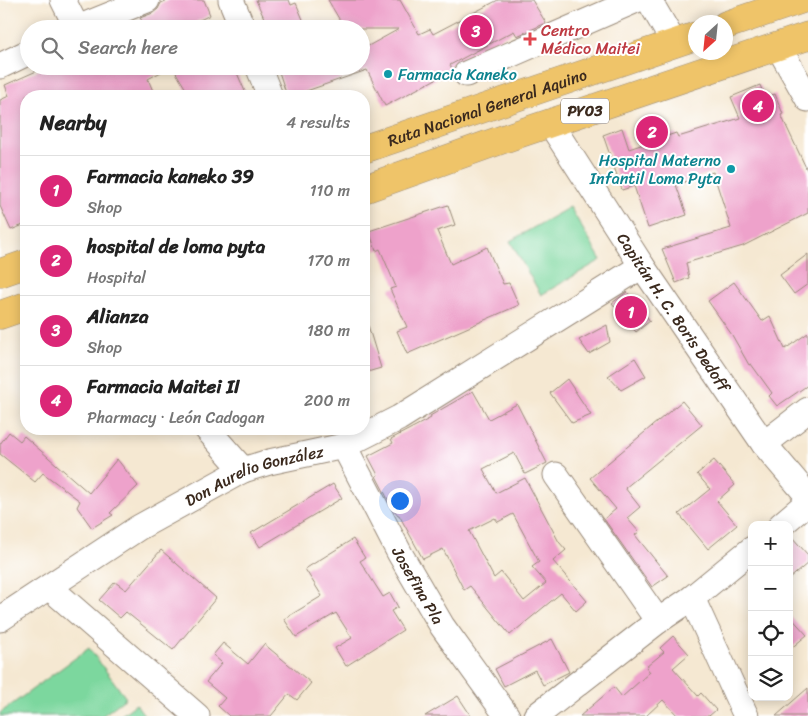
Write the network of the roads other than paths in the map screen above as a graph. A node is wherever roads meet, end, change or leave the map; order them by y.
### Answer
1 (63, 0) edge
2 (147, 0) edge
3 (231, 0) edge
4 (636, 0) edge
5 (649, 0) edge
6 (800, 0) edge
7 (72, 20) edge
8 (96, 20) edge
9 (239, 20) edge
10 (733, 23) edge
11 (808, 36) edge
12 (685, 39) edge
13 (778, 46) junction
14 (20, 56) edge
15 (0, 66) edge
16 (466, 74) dead end
17 (262, 75) edge
18 (268, 90) edge
19 (808, 98) edge
20 (550, 123) junction
21 (370, 147) edge
22 (370, 187) edge
23 (20, 266) edge
24 (642, 266) junction
25 (0, 273) edge
26 (20, 308) edge
27 (0, 315) edge
28 (808, 410) edge
29 (370, 433) edge
30 (212, 435) edge
31 (366, 435) edge
32 (764, 444) junction
33 (344, 446) junction
34 (243, 470) junction
35 (556, 475) dead end
36 (808, 496) edge
37 (808, 502) edge
38 (786, 521) edge
39 (748, 552) edge
40 (49, 587) junction
41 (692, 598) junction
42 (0, 619) edge
43 (658, 621) junction
44 (197, 716) edge
45 (507, 716) edge
46 (536, 716) edge
47 (746, 716) edge

1 - 7 street
2 - 8 street
3 - 9 street
4 - 16 street
5 - 12 street
6 - 10 highway
11 - 13 highway, PY03
12 - 21 highway, Ruta Nacional General Aquino / PY03
13 - 19 street
13 - 20 highway, PY03
14 - 15 street
17 - 18 street
20 - 22 highway, PY03
20 - 24 street, Capitán H. C. Boris Dedoff
23 - 25 highway
24 - 29 street, Don Aurelio González
24 - 32 street, Capitán H. C. Boris Dedoff
26 - 27 highway
28 - 32 street
30 - 34 street
31 - 33 street, Don Aurelio González
32 - 36 street, Capitán H. C. Boris Dedoff
33 - 34 street, Don Aurelio González
33 - 45 street, Josefina Pla
34 - 40 street, Don Aurelio González
35 - 43 street
37 - 38 street
39 - 41 street
40 - 42 street, Don Aurelio González
40 - 44 street
41 - 43 street
41 - 47 street
43 - 46 street

